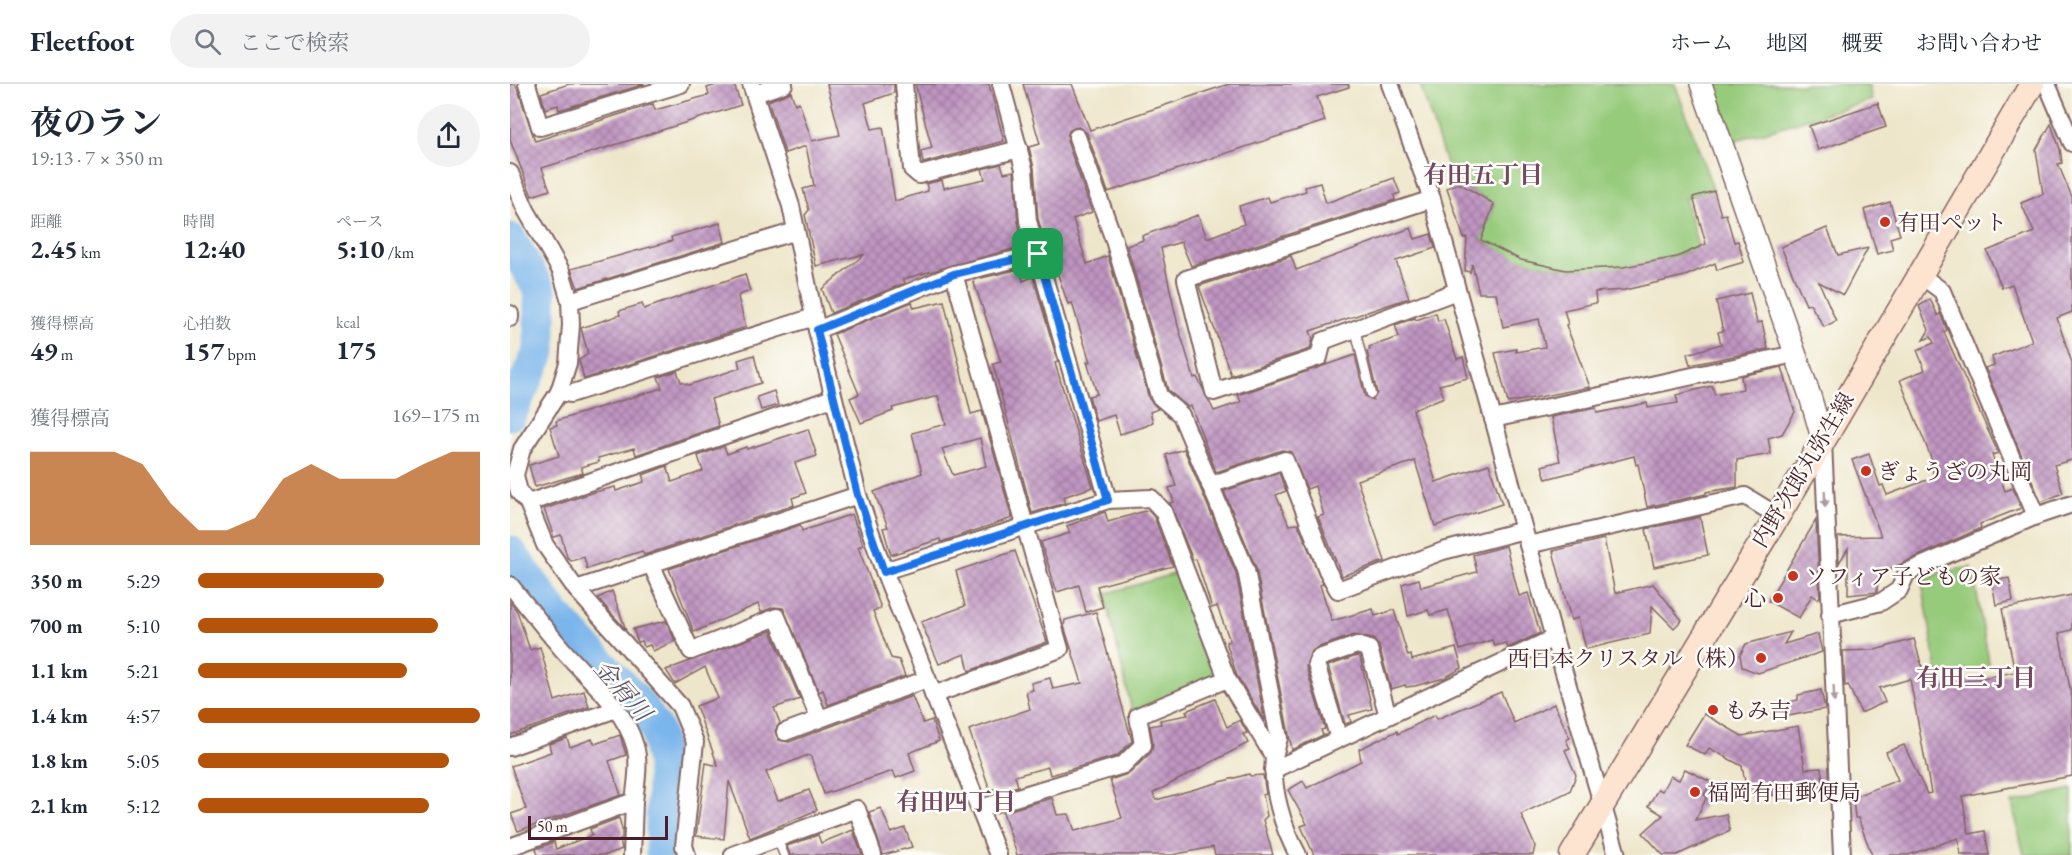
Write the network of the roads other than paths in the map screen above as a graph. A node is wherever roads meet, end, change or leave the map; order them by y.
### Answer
1 (527, 84) edge
2 (681, 84) edge
3 (784, 84) edge
4 (904, 84) edge
5 (1001, 84) edge
6 (1390, 84) edge
7 (1701, 84) edge
8 (2032, 84) edge
9 (2047, 84) edge
10 (753, 89) edge
11 (1077, 137) dead end
12 (2072, 143) edge
13 (1019, 149) junction
14 (510, 173) edge
15 (1432, 199) junction
16 (796, 231) junction
17 (1038, 254) junction
18 (954, 274) junction
19 (1919, 274) junction
20 (1457, 291) junction
21 (570, 301) junction
22 (815, 324) junction
23 (1355, 329) junction
24 (1795, 354) junction
25 (559, 392) junction
26 (1371, 394) dead end
27 (833, 398) junction
28 (1493, 419) junction
29 (1823, 441) junction
30 (1210, 484) junction
31 (858, 495) junction
32 (1108, 500) junction
33 (528, 503) junction
34 (2072, 504) edge
35 (1776, 515) junction
36 (2036, 516) junction
37 (1026, 525) junction
38 (1526, 538) junction
39 (651, 564) junction
40 (884, 572) junction
41 (510, 585) edge
42 (576, 589) junction
43 (1830, 615) junction
44 (1554, 638) junction
45 (1227, 679) junction
46 (930, 687) junction
47 (616, 709) junction
48 (1388, 716) junction
49 (819, 718) junction
50 (785, 732) dead end
51 (1339, 739) junction
52 (510, 747) edge
53 (1273, 764) junction
54 (634, 801) junction
55 (1602, 804) junction
56 (981, 808) junction
57 (777, 838) junction
58 (510, 847) edge
59 (632, 855) edge
60 (687, 855) edge
61 (733, 855) edge
62 (784, 855) edge
63 (873, 855) edge
64 (998, 855) edge
65 (1298, 855) edge
66 (1572, 855) edge
67 (1617, 855) edge
68 (1842, 855) edge

1 - 2 street
3 - 10 street
4 - 13 street
5 - 13 street
6 - 15 street
7 - 24 street
8 - 19 main road, 内野次郎丸弥生線
9 - 12 street
10 - 16 street
11 - 30 street
13 - 17 street
14 - 21 street
15 - 20 street
15 - 23 street
16 - 21 street
16 - 22 street
17 - 18 street
17 - 32 street
18 - 22 street
18 - 37 street
19 - 29 main road, 内野次郎丸弥生線
19 - 36 street
20 - 23 street
20 - 28 street
21 - 25 street
22 - 25 street
22 - 27 street
23 - 26 lane
24 - 28 street
24 - 29 street
25 - 33 street
27 - 31 street
27 - 33 street
28 - 38 street
29 - 35 main road, 内野次郎丸弥生線
29 -> 43 street
30 - 38 street
30 - 53 street
31 - 39 street
31 - 40 street
32 - 37 street
32 - 45 street
33 - 42 street
34 - 36 street
35 - 38 street
35 - 55 main road, 内野次郎丸弥生線
36 - 43 street
37 - 40 street
37 - 46 street
38 - 44 street
39 - 42 street
39 - 49 street
40 - 46 street
41 - 47 street
42 - 60 street
43 -> 68 street
44 - 48 street
44 - 55 street
45 - 53 street
45 - 56 street
46 - 49 street
46 - 56 street
47 - 52 street
47 - 54 street
48 - 51 street
48 - 51 street
49 - 50 street
51 - 53 street
53 - 65 street
54 - 58 street
54 - 59 street
55 - 66 main road, 内野次郎丸弥生線
55 - 67 street
56 - 64 street
57 - 61 street
57 - 62 lane
57 - 63 street

